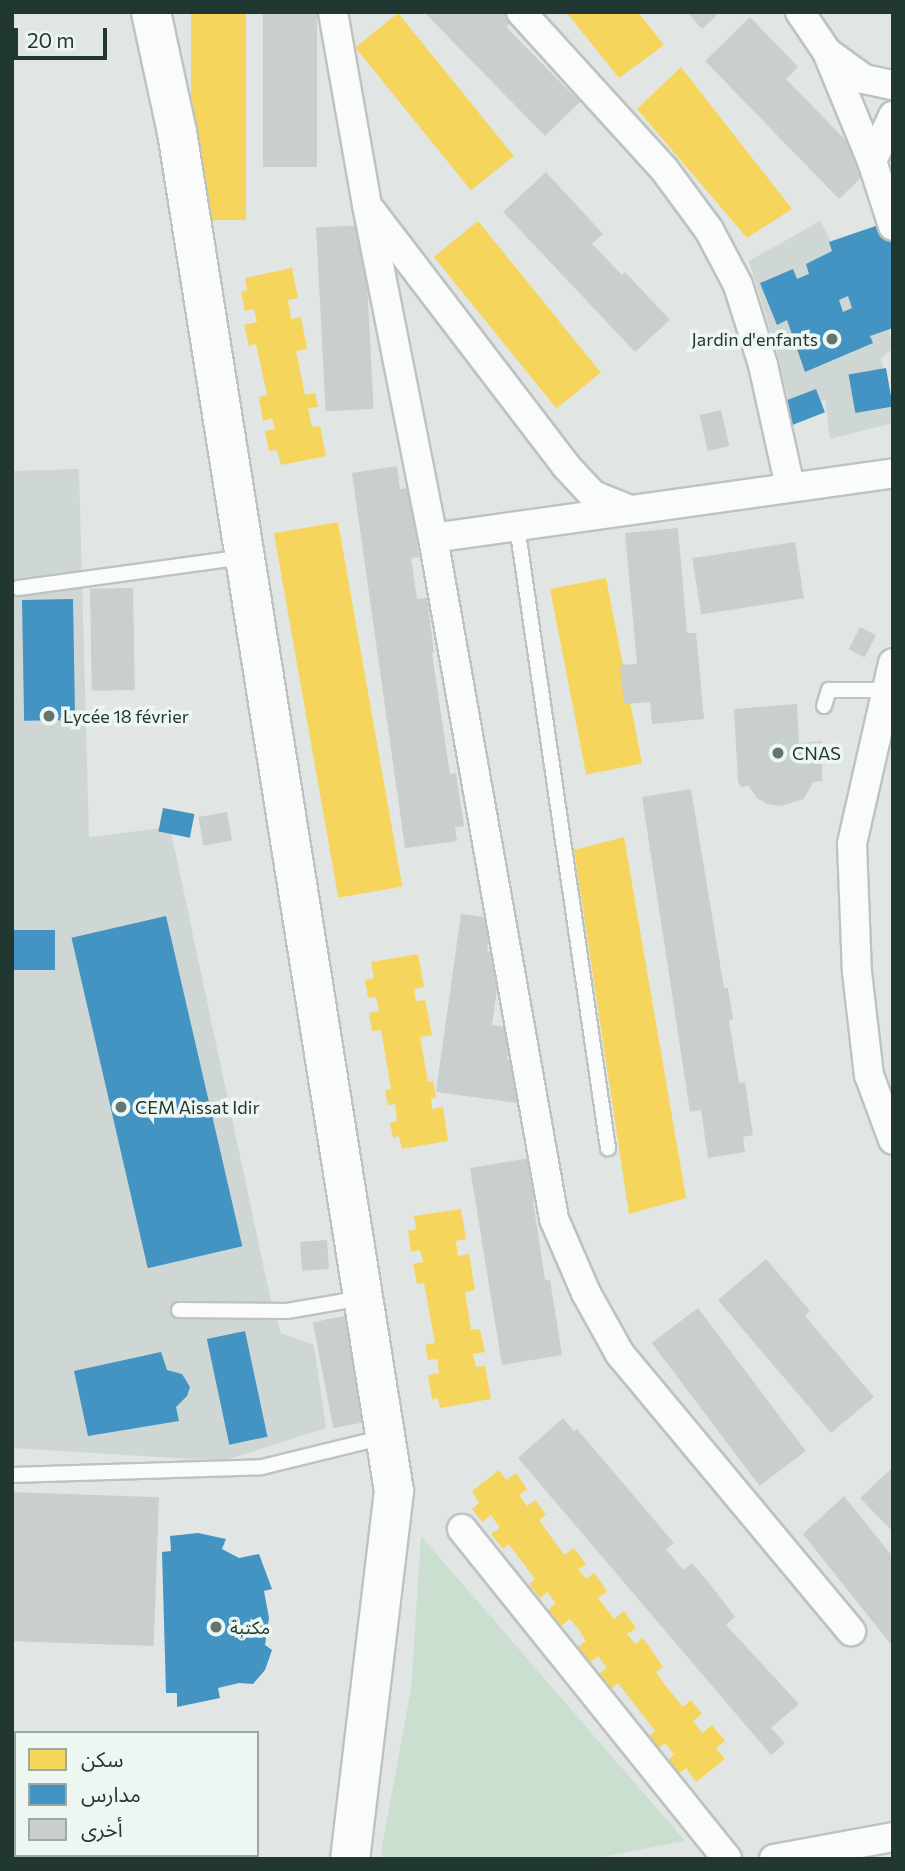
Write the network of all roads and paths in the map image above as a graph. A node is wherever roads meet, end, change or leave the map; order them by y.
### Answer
1 (151, 12) edge
2 (332, 12) edge
3 (521, 12) edge
4 (800, 12) edge
5 (827, 52) junction
6 (893, 85) edge
7 (893, 116) edge
8 (872, 161) junction
9 (367, 205) junction
10 (893, 226) edge
11 (893, 473) edge
12 (790, 487) junction
13 (630, 510) junction
14 (517, 526) junction
15 (433, 538) junction
16 (245, 557) junction
17 (18, 588) dead end
18 (893, 663) edge
19 (886, 690) junction
20 (824, 706) dead end
21 (893, 1140) edge
22 (608, 1147) dead end
23 (363, 1298) junction
24 (179, 1310) dead end
25 (384, 1437) junction
26 (12, 1475) edge
27 (462, 1529) dead end
28 (850, 1631) dead end
29 (893, 1837) edge
30 (350, 1859) edge
31 (727, 1859) edge
32 (774, 1859) edge

1 - 16 street
2 - 9 street
3 - 12 street
4 - 5 street
5 - 6 street
5 - 8 street
7 - 8 street
8 - 10 street
9 - 13 street
9 - 15 street
11 - 12 street
12 - 13 street
13 - 14 street
14 - 15 street
14 - 22 lane
15 - 28 street
16 - 17 lane
16 - 23 street
18 - 19 street
19 - 20 lane
19 - 21 street
23 - 24 lane
23 - 25 street
25 - 26 lane
25 - 30 street
27 - 31 street
29 - 32 street

